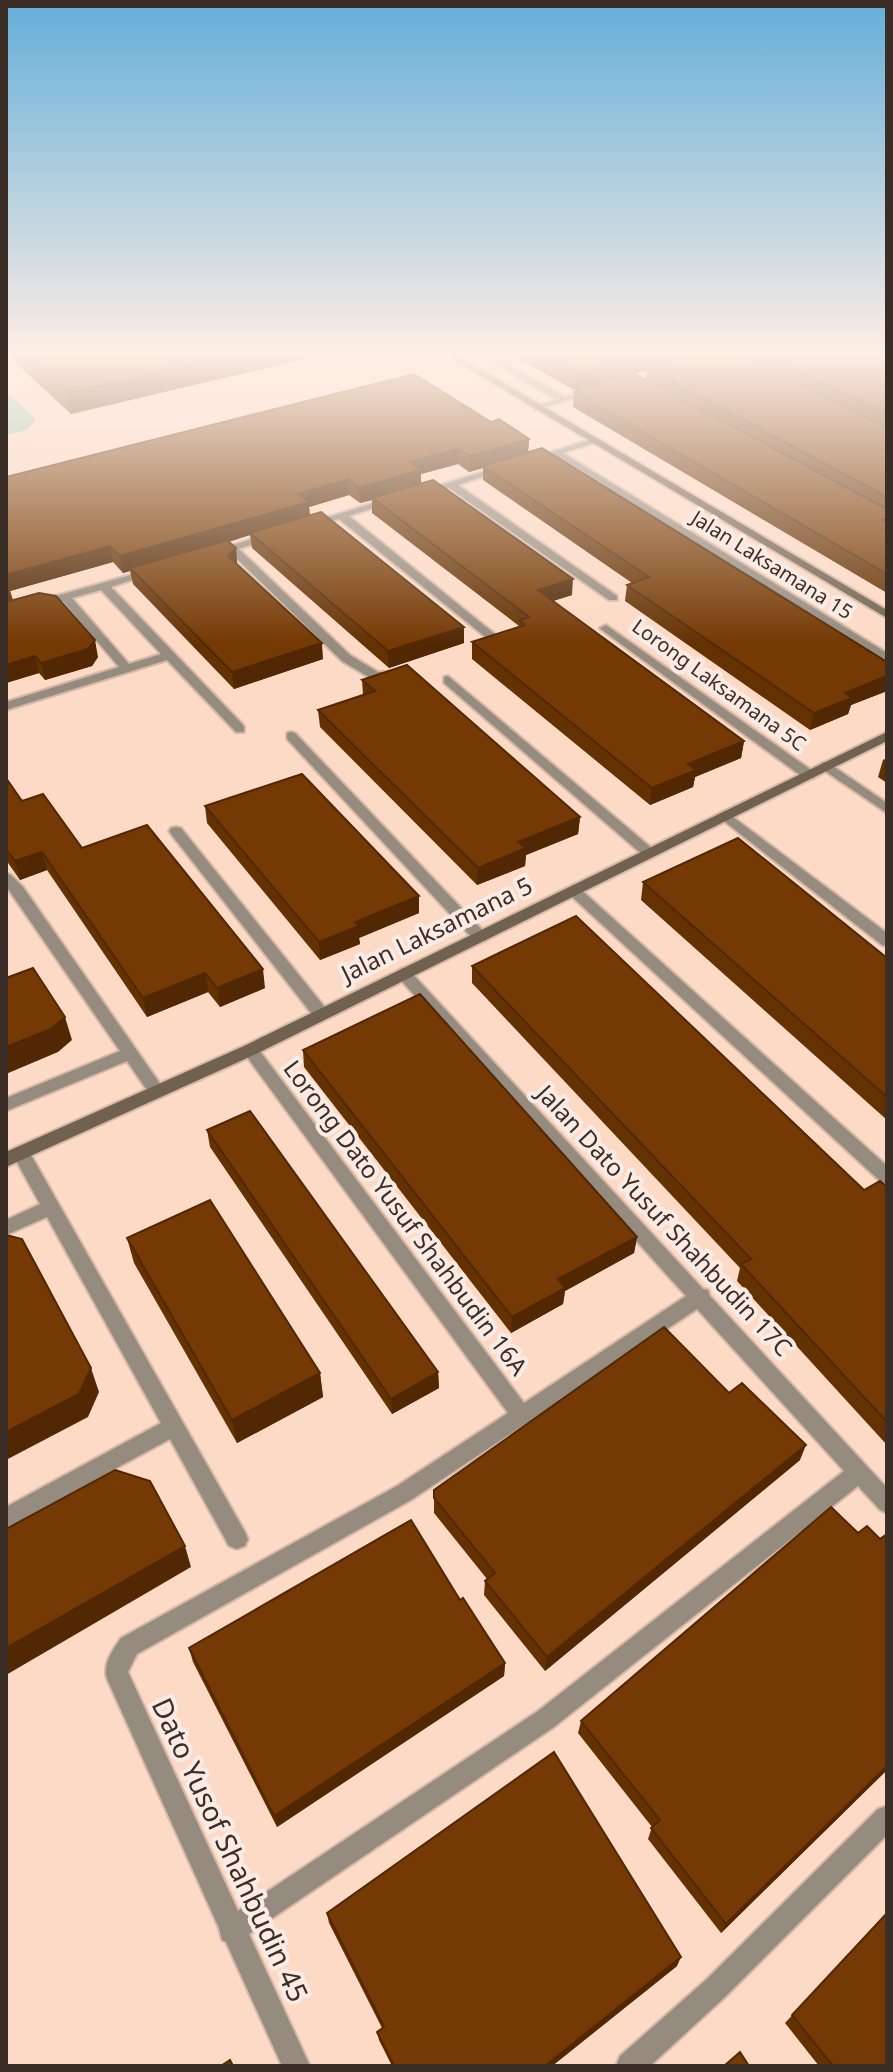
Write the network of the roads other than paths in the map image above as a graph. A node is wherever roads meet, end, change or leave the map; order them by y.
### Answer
1 (563, 451) edge
2 (611, 451) edge
3 (556, 453) junction
4 (450, 484) junction
5 (413, 495) edge
6 (400, 498) edge
7 (342, 516) junction
8 (300, 528) edge
9 (287, 532) edge
10 (232, 548) junction
11 (202, 557) edge
12 (158, 570) edge
13 (103, 586) junction
14 (65, 597) junction
15 (613, 598) dead end
16 (6, 614) edge
17 (887, 615) edge
18 (606, 628) dead end
19 (497, 641) edge
20 (169, 655) junction
21 (887, 658) edge
22 (127, 669) junction
23 (401, 674) edge
24 (448, 680) dead end
25 (6, 706) edge
26 (240, 729) dead end
27 (291, 736) dead end
28 (887, 736) edge
29 (827, 766) junction
30 (809, 775) junction
31 (887, 809) edge
32 (725, 815) junction
33 (176, 831) dead end
34 (649, 853) junction
35 (6, 878) edge
36 (573, 890) junction
37 (480, 937) junction
38 (887, 941) edge
39 (403, 973) junction
40 (321, 1014) junction
41 (250, 1050) junction
42 (130, 1053) junction
43 (157, 1092) junction
44 (6, 1105) edge
45 (14, 1157) edge
46 (887, 1177) edge
47 (51, 1207) junction
48 (6, 1228) edge
49 (701, 1296) junction
50 (521, 1415) junction
51 (174, 1427) junction
52 (859, 1472) junction
53 (887, 1503) edge
54 (6, 1518) edge
55 (237, 1539) dead end
56 (887, 1818) edge
57 (231, 1931) junction
58 (296, 2066) edge
59 (630, 2066) edge

1 - 3 street
2 - 17 street
3 - 4 street
3 - 21 street, Jalan Laksamana 15
4 - 5 street
4 - 15 street
6 - 7 street
7 - 8 street
7 - 19 street
9 - 10 street
10 - 11 street
10 - 23 street
12 - 13 street
13 - 14 street
13 - 20 street
14 - 16 street
14 - 22 street
18 - 30 street, Lorong Laksamana 5C
20 - 22 street
20 - 26 street
22 - 25 street
24 - 34 street
27 - 37 street
28 - 29 street, Jalan Laksamana 5
29 - 30 street, Jalan Laksamana 5
29 - 31 street
30 - 32 street, Jalan Laksamana 5
32 - 34 street, Jalan Laksamana 5
32 - 38 street
33 - 40 street
34 - 36 street, Jalan Laksamana 5
35 - 42 street
36 - 37 street, Jalan Laksamana 5
36 - 46 street
37 - 39 street, Jalan Laksamana 5
39 - 40 street, Jalan Laksamana 5
39 - 49 street, Jalan Dato Yusuf Shahbudin 17C
40 - 41 street, Jalan Laksamana 5
41 - 43 street, Jalan Laksamana 5
41 - 50 street, Lorong Dato Yusuf Shahbudin 16A
42 - 43 street
42 - 44 street
43 - 45 street, Jalan Laksamana 5
45 - 47 street
47 - 48 street
47 - 51 street
49 - 50 street
49 - 52 street, Jalan Dato Yusuf Shahbudin 17C
50 - 57 street, Dato Yusof Shahbudin 45
51 - 54 street
51 - 55 street
52 - 53 street, Jalan Dato Yusuf Shahbudin 17C
52 - 57 street
56 - 59 street
57 - 58 street, Dato Yusof Shahbudin 45

